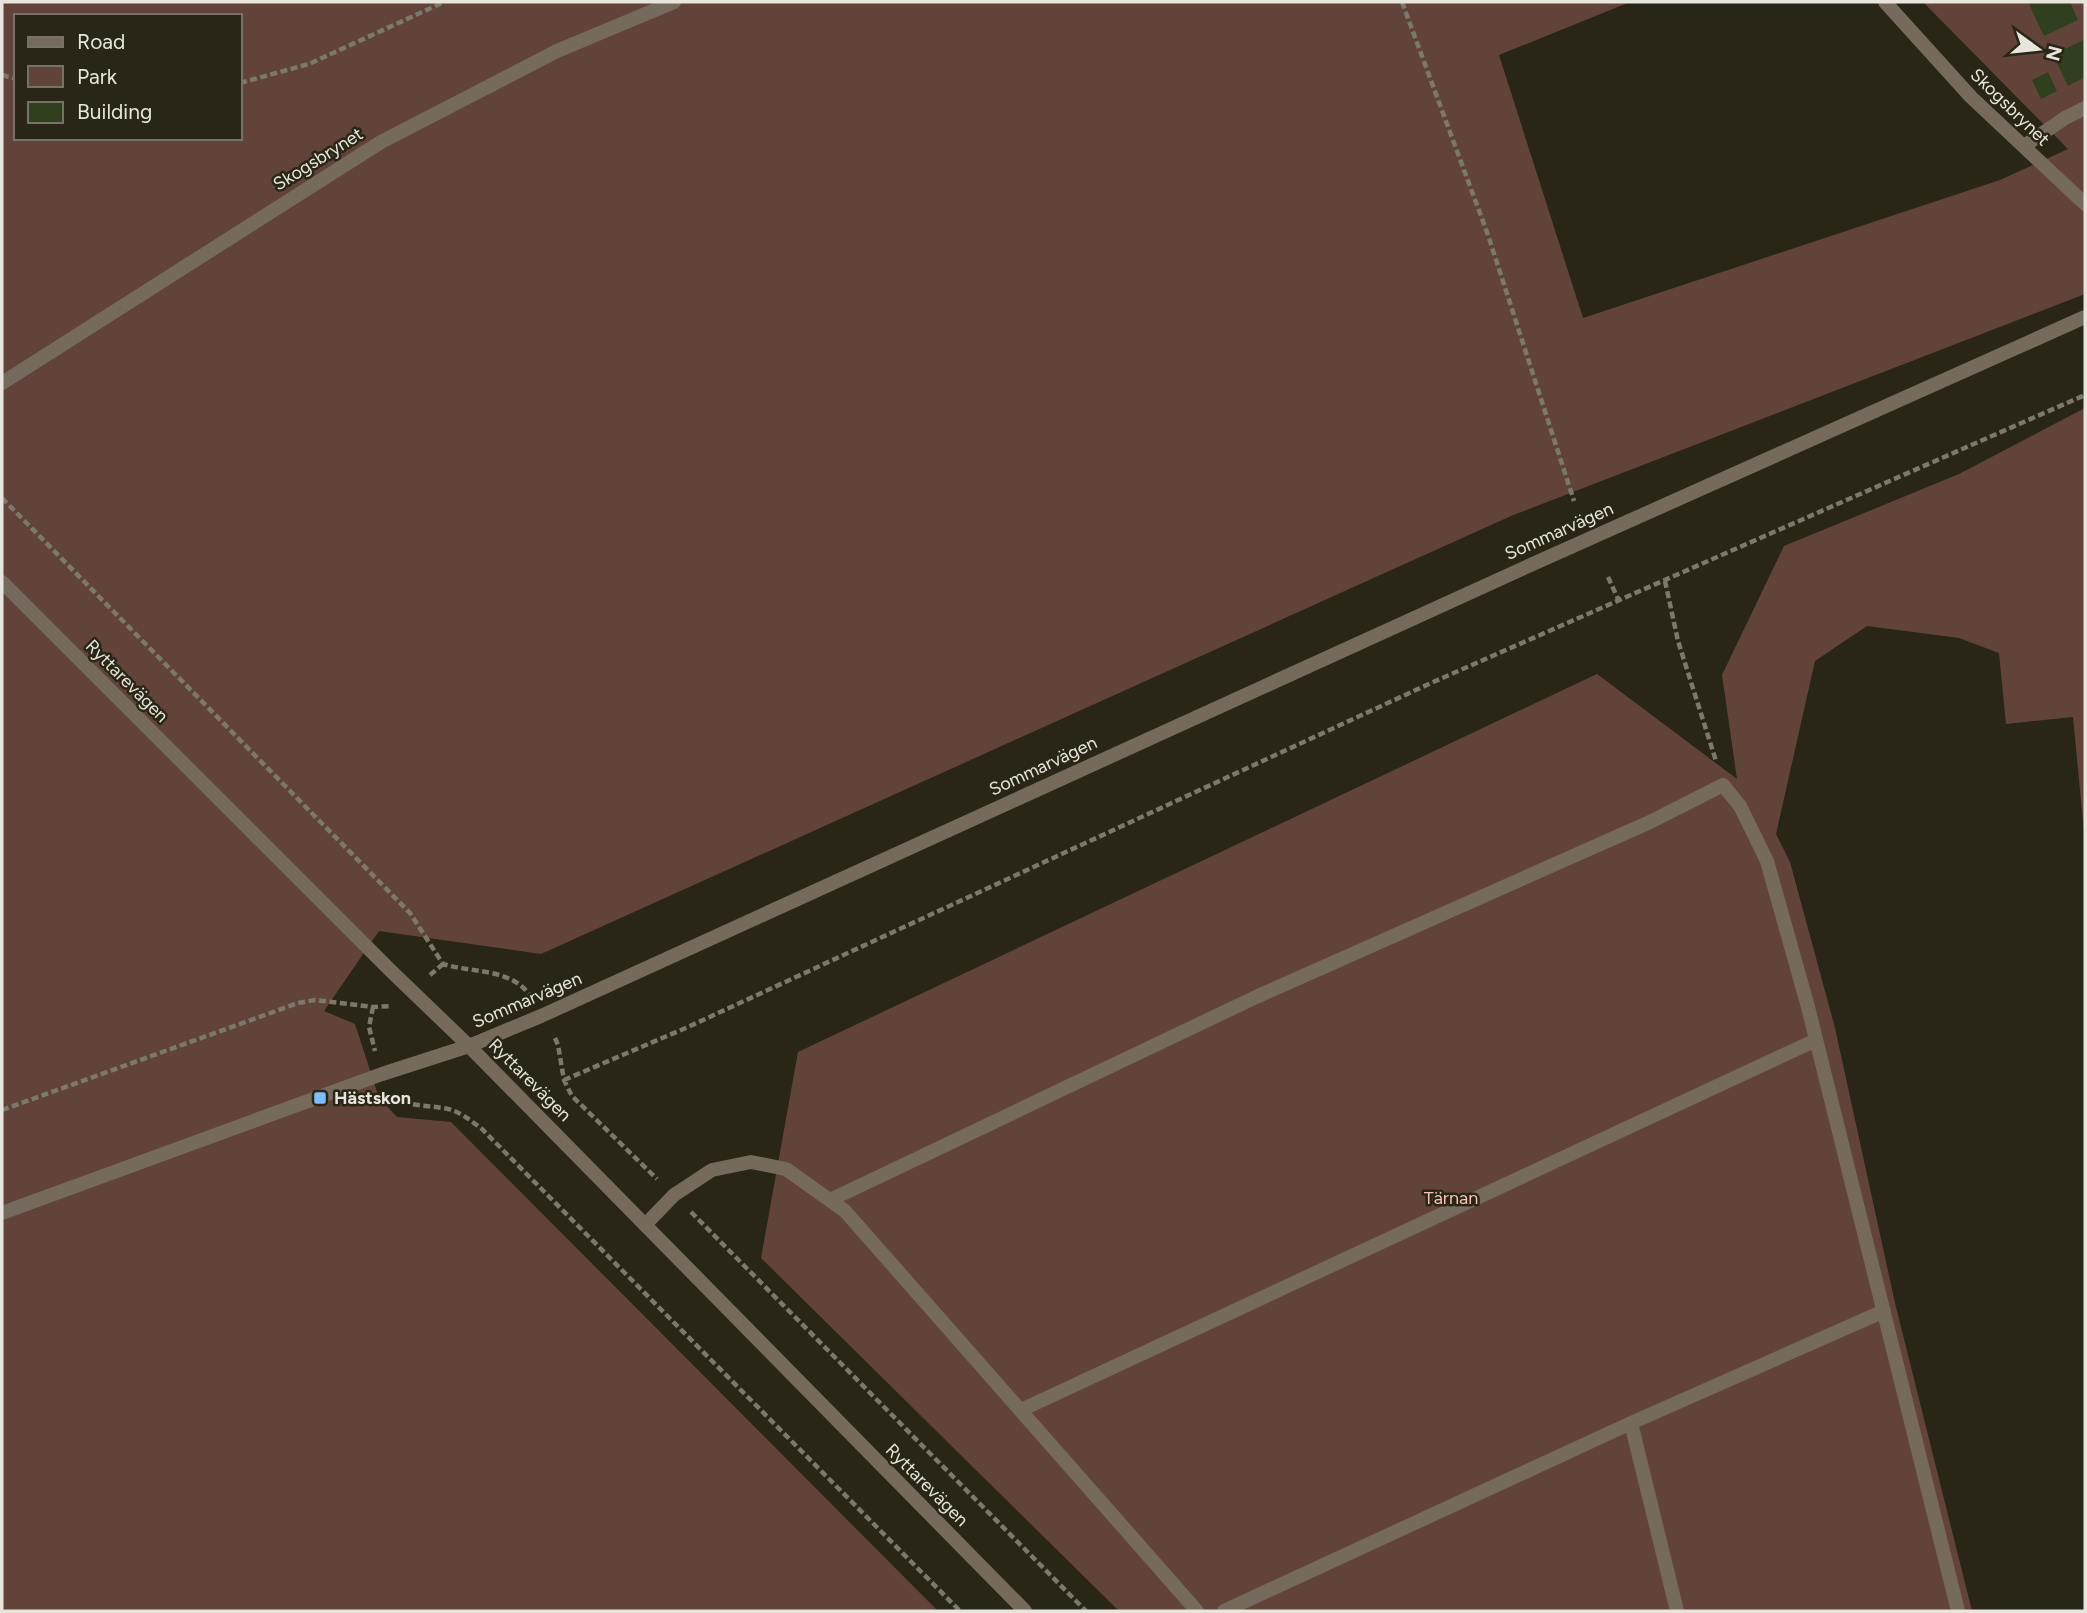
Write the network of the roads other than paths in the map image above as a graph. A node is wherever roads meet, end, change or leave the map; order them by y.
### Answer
1 (674, 2) edge
2 (1885, 2) edge
3 (2085, 108) edge
4 (2024, 146) junction
5 (2085, 204) edge
6 (2085, 317) edge
7 (2, 383) edge
8 (2, 582) edge
9 (1816, 1040) junction
10 (469, 1045) junction
11 (830, 1200) junction
12 (2, 1213) edge
13 (645, 1225) junction
14 (1884, 1311) junction
15 (1021, 1410) junction
16 (1631, 1423) junction
17 (1025, 1611) edge
18 (1197, 1611) edge
19 (1224, 1611) edge
20 (1677, 1611) edge
21 (1958, 1611) edge

1 - 7 street, Skogsbrynet
2 - 4 street, Skogsbrynet
3 - 4 street
4 - 5 street, Skogsbrynet
6 - 10 street, Sommarvägen
8 - 10 street, Ryttarevägen
9 - 11 street
9 - 14 street
9 - 15 street
10 - 12 street, Sommarvägen
10 - 13 street, Ryttarevägen
11 - 13 street
11 - 15 street
13 - 17 street, Ryttarevägen
14 - 16 street
14 - 21 street
15 - 18 street
16 - 19 street
16 - 20 street

